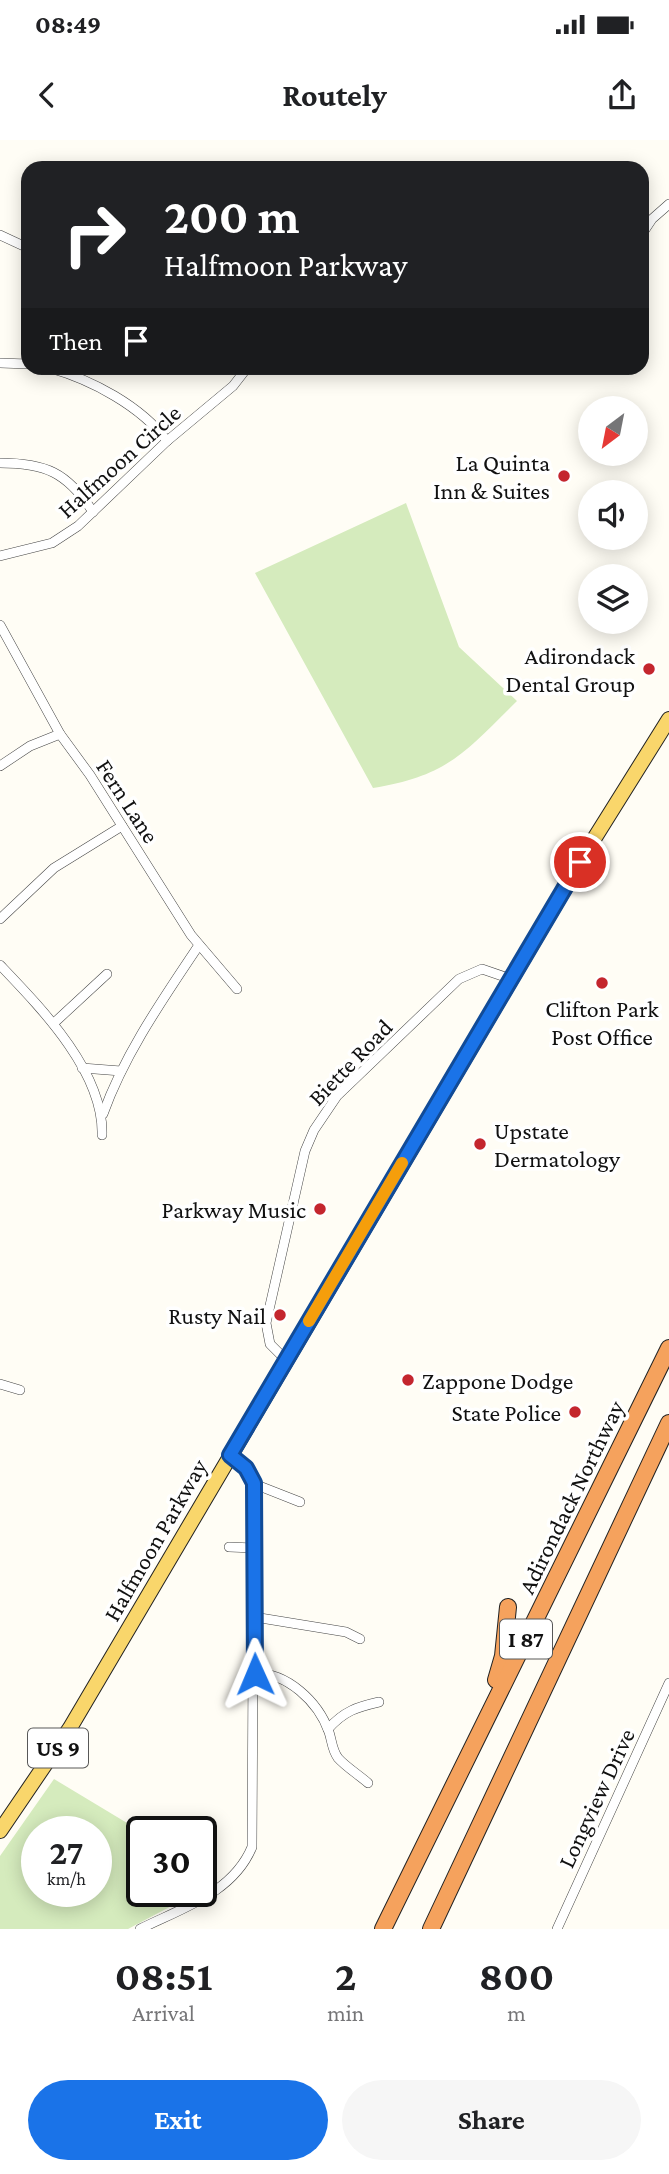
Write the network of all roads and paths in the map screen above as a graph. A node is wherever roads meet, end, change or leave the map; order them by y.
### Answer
1 (669, 204) edge
2 (649, 224) edge
3 (0, 235) edge
4 (21, 245) edge
5 (0, 363) edge
6 (21, 364) edge
7 (65, 375) edge
8 (242, 375) edge
9 (167, 441) junction
10 (0, 463) edge
11 (93, 512) junction
12 (0, 556) edge
13 (0, 625) edge
14 (669, 719) edge
15 (60, 734) junction
16 (0, 766) edge
17 (121, 826) junction
18 (0, 919) edge
19 (199, 945) junction
20 (0, 965) edge
21 (107, 974) dead end
22 (511, 979) junction
23 (237, 989) dead end
24 (54, 1023) junction
25 (82, 1068) junction
26 (121, 1071) junction
27 (103, 1114) junction
28 (102, 1135) dead end
29 (669, 1348) edge
30 (286, 1360) junction
31 (0, 1384) edge
32 (20, 1390) dead end
33 (669, 1423) edge
34 (230, 1455) junction
35 (254, 1483) junction
36 (300, 1502) dead end
37 (229, 1546) dead end
38 (254, 1548) junction
39 (508, 1607) dead end
40 (254, 1617) junction
41 (360, 1639) dead end
42 (255, 1674) junction
43 (669, 1682) edge
44 (379, 1702) dead end
45 (328, 1729) junction
46 (461, 1767) junction
47 (368, 1783) dead end
48 (0, 1831) edge
49 (141, 1929) edge
50 (383, 1929) edge
51 (431, 1929) edge
52 (557, 1929) edge

1 - 2 street
3 - 4 street
5 - 6 street
7 - 9 street
8 - 9 street, Halfmoon Circle
9 - 11 street, Halfmoon Circle
10 - 11 street
11 - 12 street, Halfmoon Circle
13 - 15 street, Fern Lane
14 - 22 main road, Halfmoon Parkway / US 9
15 - 16 street
15 - 17 street, Fern Lane
17 - 18 street
17 - 19 street, Fern Lane
19 - 23 street, Fern Lane
19 - 26 street
20 - 24 street
21 - 24 street
22 - 30 main road, Halfmoon Parkway / US 9
22 - 30 street, Biette Road
24 - 25 street
25 - 26 street
25 - 27 street
26 - 27 street
27 - 28 street
29 - 46 highway, Adirondack Northway / I 87
30 - 34 main road, Halfmoon Parkway / US 9
31 - 32 street
33 - 51 highway, I 87
34 - 35 street
34 - 48 main road, Halfmoon Parkway / US 9
35 - 36 street
35 - 38 street
37 - 38 street
38 - 40 street
39 - 46 highway
40 - 41 street
40 - 42 street
42 - 45 street
42 - 49 street
43 - 52 street, Longview Drive
44 - 45 street
45 - 47 street
46 - 50 highway, Adirondack Northway / I 87

